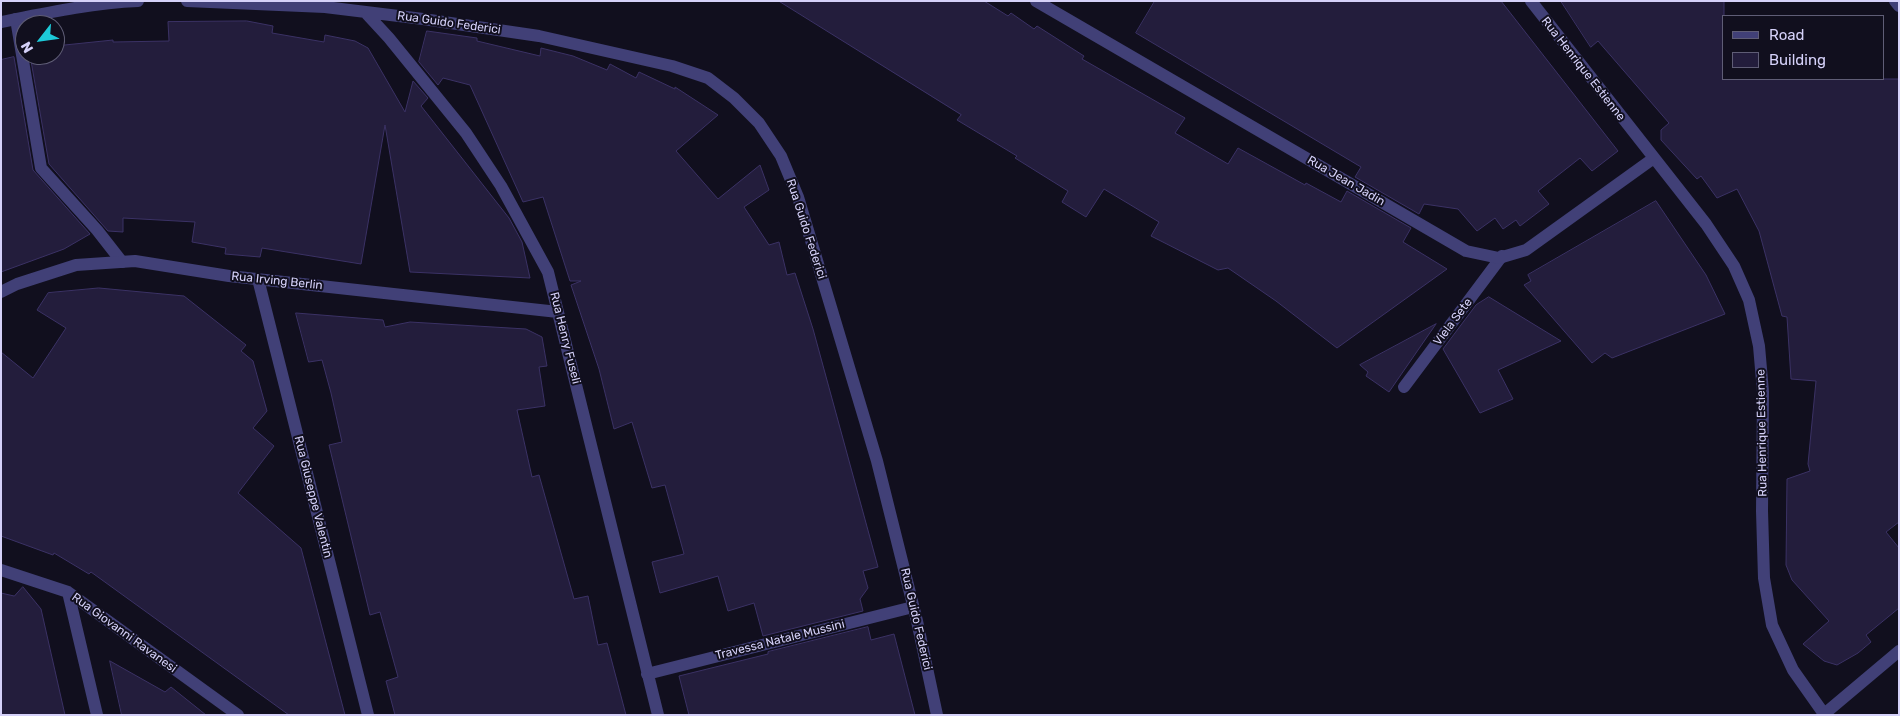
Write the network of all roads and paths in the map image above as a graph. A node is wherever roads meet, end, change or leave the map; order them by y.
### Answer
1 (138, 1) edge
2 (187, 1) edge
3 (1036, 1) edge
4 (1531, 1) edge
5 (1895, 1) edge
6 (1899, 6) edge
7 (365, 12) junction
8 (32, 15) edge
9 (15, 19) edge
10 (1, 22) edge
11 (24, 65) edge
12 (1654, 158) junction
13 (1502, 256) junction
14 (122, 262) junction
15 (258, 279) junction
16 (1, 292) edge
17 (558, 312) junction
18 (1404, 387) dead end
19 (1, 570) edge
20 (68, 592) junction
21 (913, 607) junction
22 (1899, 652) edge
23 (647, 674) junction
24 (1823, 714) edge
25 (97, 715) edge
26 (238, 715) edge
27 (368, 715) edge
28 (658, 715) edge
29 (937, 715) edge

1 - 8 street
2 - 7 street, Rua Guido Federici
3 - 13 street, Rua Jean Jadin
4 - 12 street, Rua Henrique Estienne
5 - 6 street
7 - 17 street, Rua Henry Fuseli
7 - 21 street, Rua Guido Federici
9 - 10 street
11 - 14 street
12 - 13 street, Rua Jean Jadin
12 - 24 street, Rua Henrique Estienne
13 - 18 street, Viela Sete
14 - 15 street, Rua Irving Berlin
14 - 16 street, Rua Irving Berlin
15 - 17 street, Rua Irving Berlin
15 - 27 street, Rua Giuseppe Valentin
17 - 23 street, Rua Henry Fuseli
19 - 20 street, Rua Giovanni Ravanesi
20 - 25 street
20 - 26 street, Rua Giovanni Ravanesi
21 - 23 street, Travessa Natale Mussini
21 - 29 street, Rua Guido Federici
22 - 24 street
23 - 28 street, Rua Henry Fuseli

